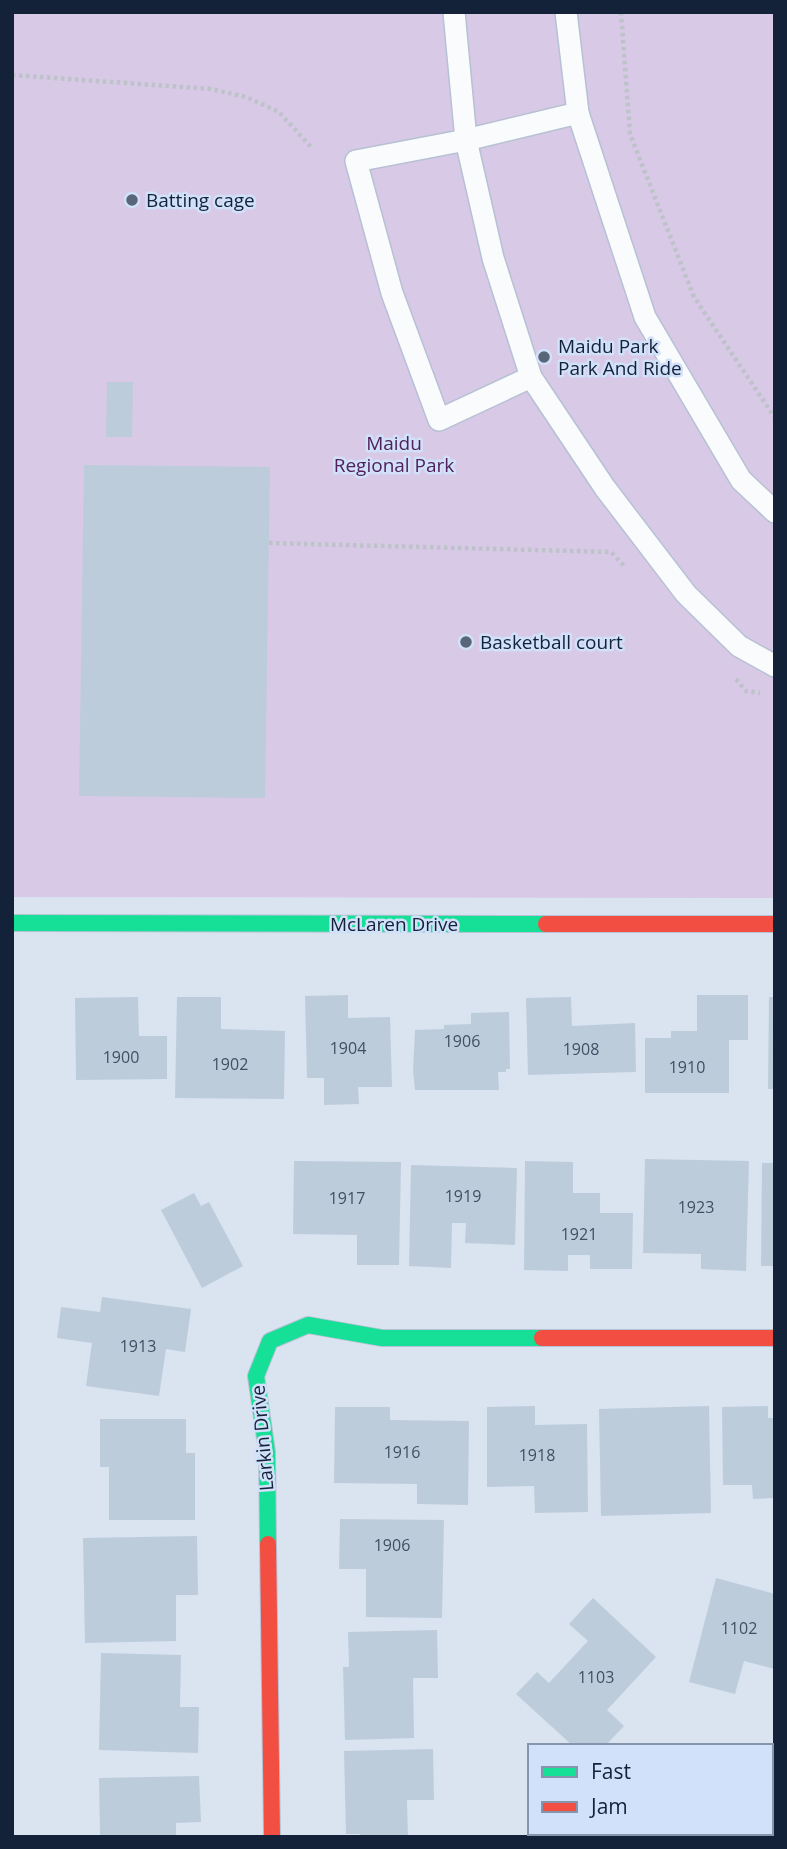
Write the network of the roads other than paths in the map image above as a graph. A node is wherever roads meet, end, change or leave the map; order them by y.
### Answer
1 (454, 12) edge
2 (566, 12) edge
3 (578, 113) junction
4 (466, 140) junction
5 (531, 377) junction
6 (775, 512) edge
7 (775, 666) edge
8 (12, 923) edge
9 (775, 924) edge
10 (775, 1338) edge
11 (272, 1837) edge

1 - 4 lane
2 - 3 lane
3 - 4 lane
3 - 6 lane
4 - 5 lane
4 - 5 lane
5 - 7 lane
8 - 9 street, McLaren Drive
10 - 11 street, Larkin Drive

